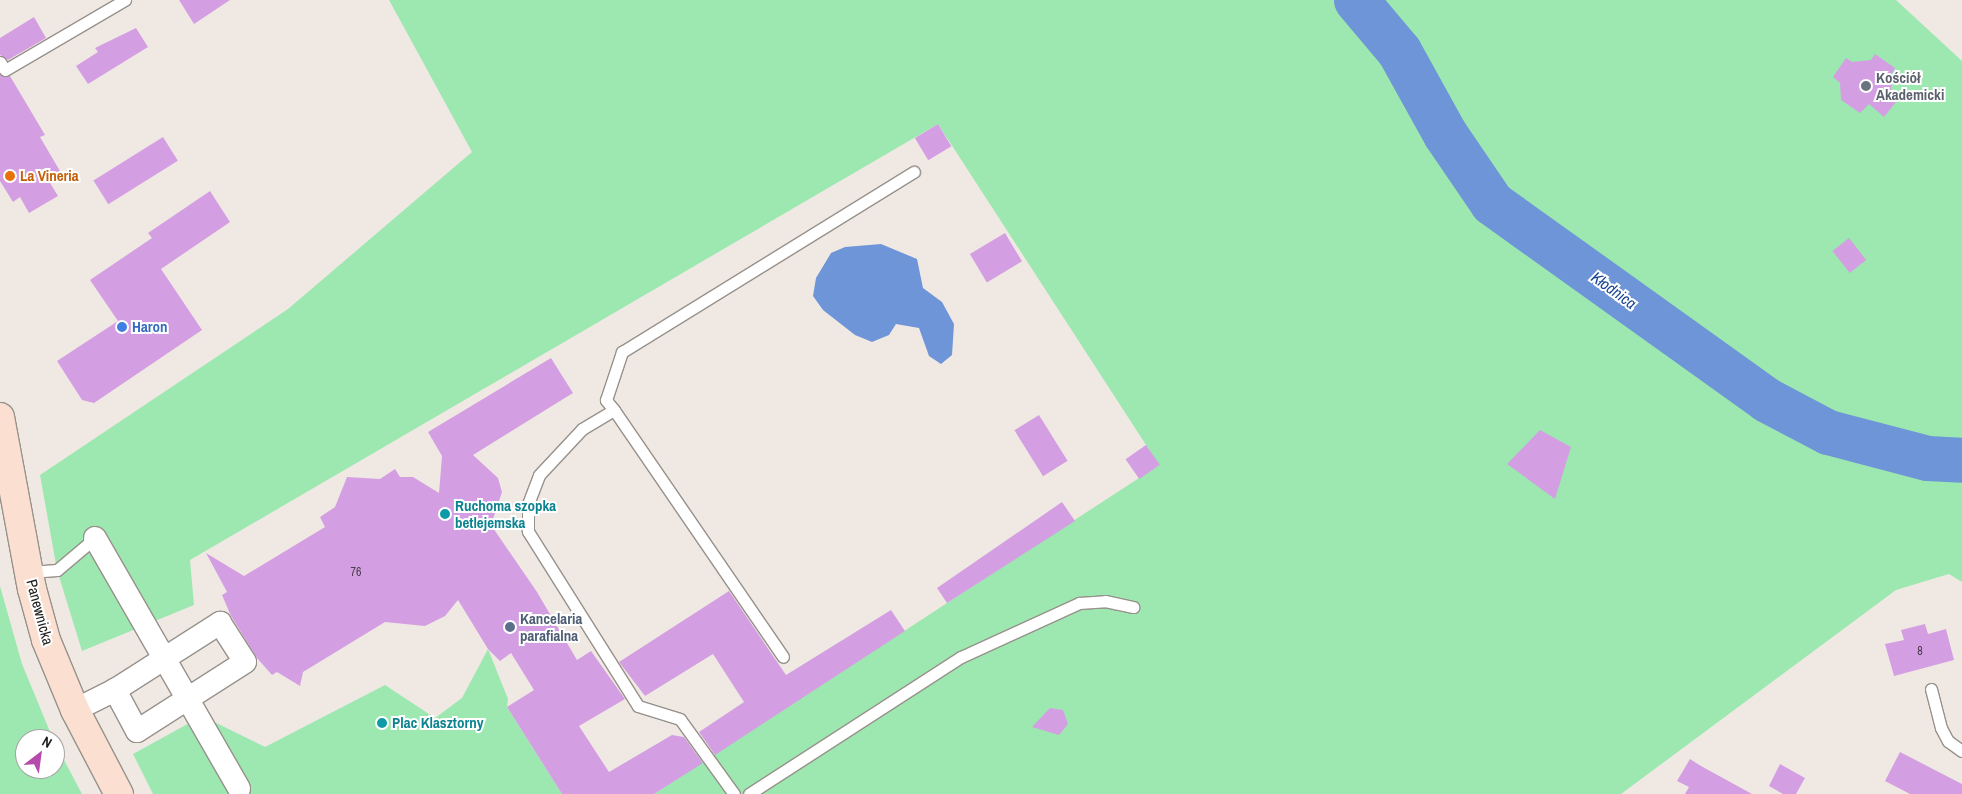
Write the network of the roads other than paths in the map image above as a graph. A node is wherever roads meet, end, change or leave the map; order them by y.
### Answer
1 (125, 0) edge
2 (0, 62) edge
3 (914, 172) dead end
4 (614, 410) junction
5 (0, 417) edge
6 (3, 448) edge
7 (95, 538) joint
8 (28, 572) junction
9 (1133, 607) dead end
10 (783, 657) dead end
11 (163, 659) junction
12 (1931, 689) dead end
13 (114, 690) junction
14 (187, 699) junction
15 (75, 710) junction
16 (1962, 751) edge
17 (239, 788) dead end
18 (118, 794) edge
19 (734, 794) edge
20 (749, 794) edge

1 - 2 lane
3 - 4 lane
4 - 10 lane
4 - 19 lane
5 - 6 street, Panewnicka
6 - 8 street, Panewnicka
7 - 8 lane
7 - 11 street
8 - 15 street, Panewnicka
9 - 20 lane
11 - 13 street
11 - 14 street
11 - 14 street
12 - 16 lane
13 - 14 street
13 - 15 street
14 - 17 street
15 - 18 street, Panewnicka

